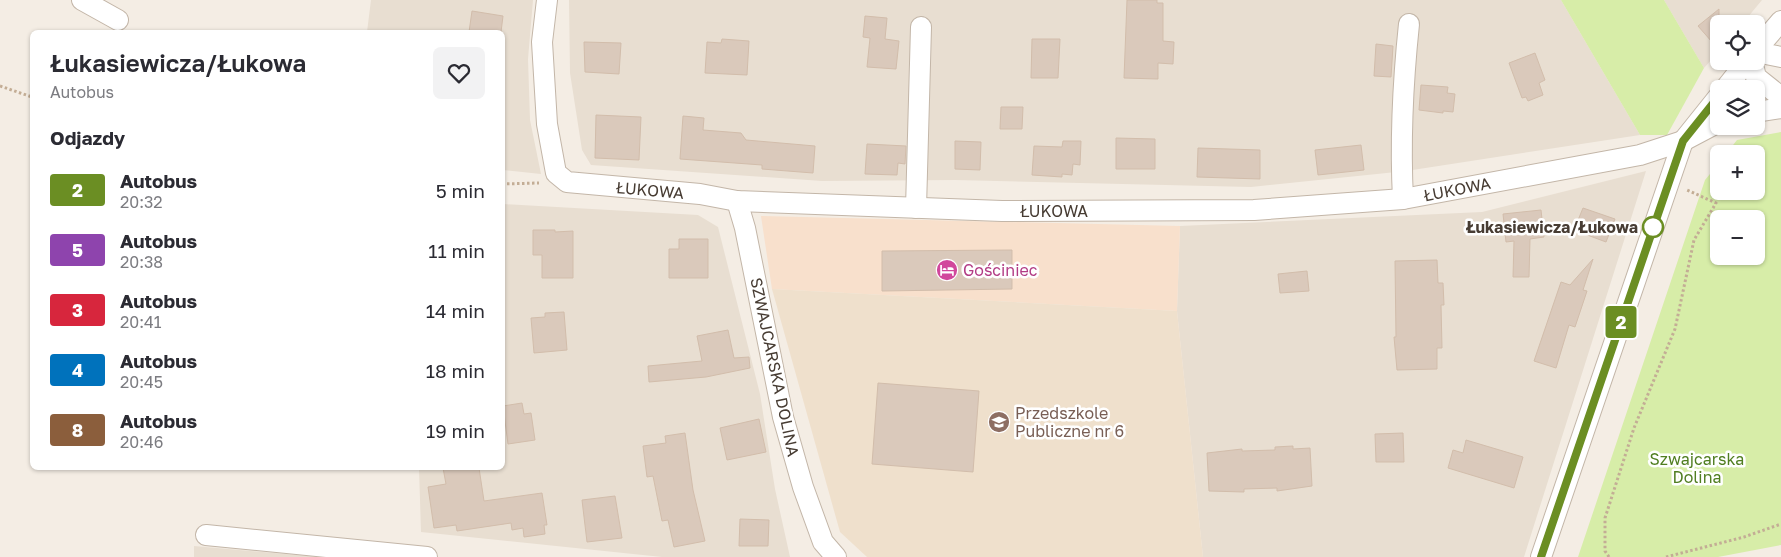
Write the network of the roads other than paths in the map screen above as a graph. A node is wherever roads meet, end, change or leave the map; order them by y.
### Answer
1 (82, 0) edge
2 (547, 0) edge
3 (118, 20) dead end
4 (1781, 21) edge
5 (1409, 24) dead end
6 (921, 27) dead end
7 (1765, 40) edge
8 (1765, 53) edge
9 (1781, 57) edge
10 (1740, 70) edge
11 (1754, 70) edge
12 (1732, 80) edge
13 (1781, 96) edge
14 (1710, 107) edge
15 (1781, 108) edge
16 (1765, 111) edge
17 (1710, 127) edge
18 (1683, 141) junction
19 (1403, 199) junction
20 (737, 201) junction
21 (916, 208) junction
22 (206, 535) dead end
23 (427, 557) edge
24 (836, 557) edge
25 (1541, 557) edge

1 - 3 street
2 - 20 street, ŁUKOWA
4 - 7 street
5 - 19 street
6 - 21 street
8 - 9 street
10 - 12 street
11 - 13 street
14 - 18 street
15 - 16 street
17 - 18 street, ŁUKOWA
18 - 19 street, ŁUKOWA
18 - 25 street
19 - 21 street, ŁUKOWA
20 - 21 street, ŁUKOWA
20 - 24 street, SZWAJCARSKA DOLINA
22 - 23 street

